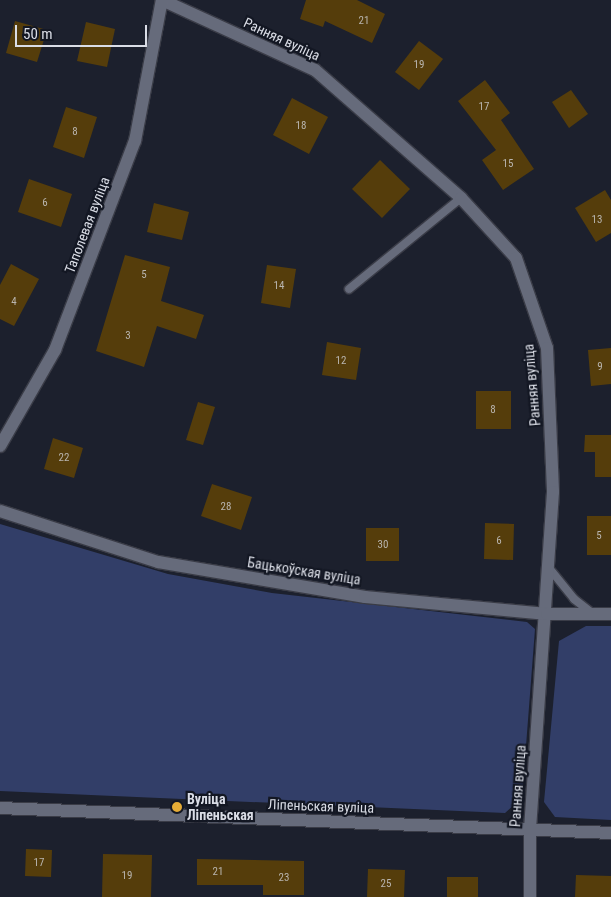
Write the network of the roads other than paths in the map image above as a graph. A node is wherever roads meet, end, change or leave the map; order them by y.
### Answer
1 (162, 0) edge
2 (462, 198) junction
3 (350, 289) dead end
4 (0, 446) edge
5 (0, 511) edge
6 (549, 568) junction
7 (547, 614) junction
8 (593, 614) junction
9 (611, 614) edge
10 (0, 808) edge
11 (530, 830) junction
12 (611, 833) edge
13 (530, 897) edge

1 - 2 street, Ранняя вуліца
1 - 4 street, Таполевая вуліца
2 - 3 lane
2 - 6 street, Ранняя вуліца
5 - 7 street, Бацькоўская вуліца
6 - 7 street, Ранняя вуліца
6 - 8 lane
7 - 8 street, Бацькоўская вуліца
7 - 11 street, Ранняя вуліца
8 - 9 street, Бацькоўская вуліца
10 - 11 street, Ліпеньская вуліца
11 - 12 street, Ліпеньская вуліца
11 - 13 street, Ранняя вуліца

